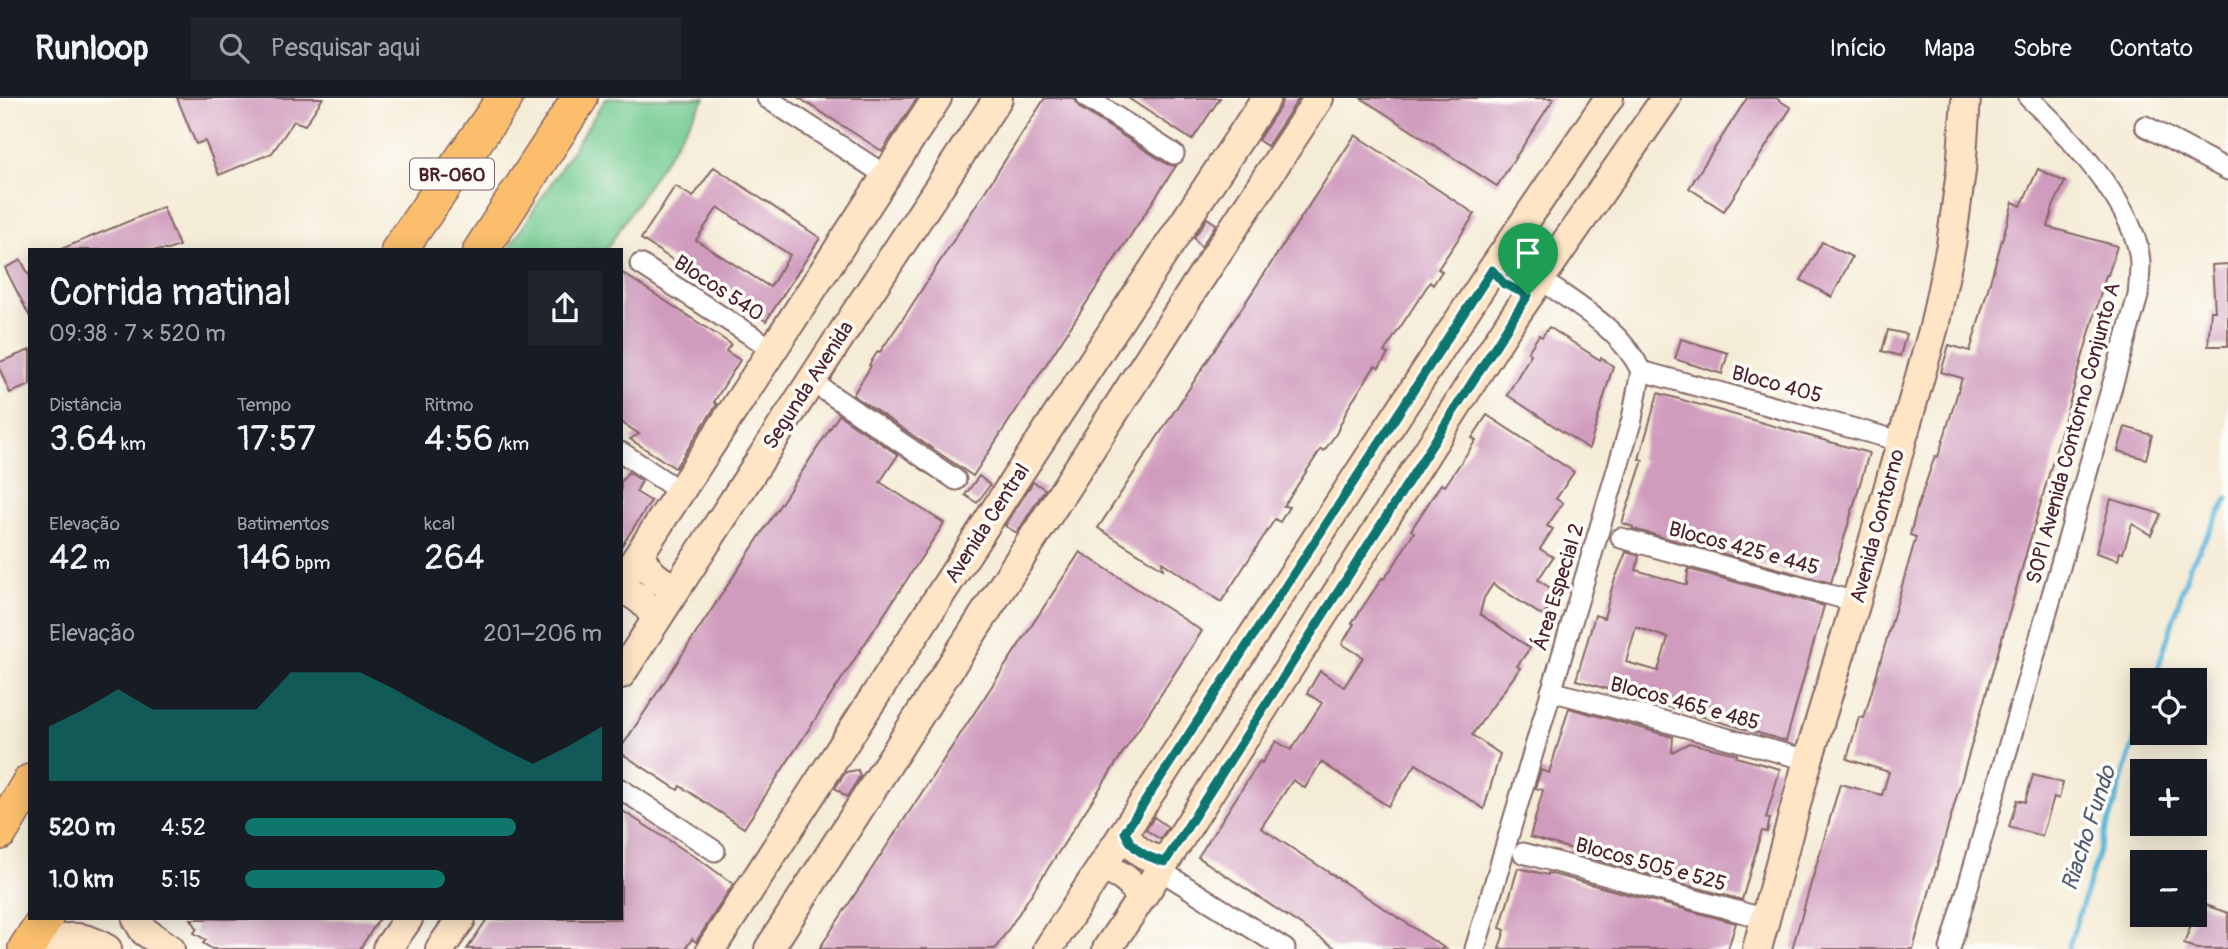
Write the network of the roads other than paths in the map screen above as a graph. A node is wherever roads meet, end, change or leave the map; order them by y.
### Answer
1 (505, 98) edge
2 (580, 98) edge
3 (767, 98) edge
4 (937, 98) edge
5 (1087, 98) edge
6 (1266, 98) edge
7 (1319, 98) edge
8 (1609, 98) edge
9 (1666, 98) edge
10 (1966, 98) edge
11 (2029, 98) edge
12 (989, 102) edge
13 (2146, 126) dead end
14 (1174, 154) dead end
15 (2228, 170) edge
16 (888, 177) junction
17 (1176, 234) junction
18 (400, 248) edge
19 (482, 248) edge
20 (1213, 260) junction
21 (1159, 262) junction
22 (640, 264) dead end
23 (1492, 270) junction
24 (1196, 285) junction
25 (1534, 287) junction
26 (1471, 304) junction
27 (1507, 327) junction
28 (774, 350) junction
29 (1641, 371) junction
30 (811, 381) junction
31 (1900, 441) junction
32 (623, 453) edge
33 (956, 480) dead end
34 (681, 492) junction
35 (1620, 538) dead end
36 (640, 554) junction
37 (623, 579) edge
38 (676, 588) junction
39 (623, 590) edge
40 (1856, 602) junction
41 (656, 620) junction
42 (623, 671) edge
43 (1551, 691) junction
44 (1808, 760) junction
45 (18, 789) edge
46 (623, 790) edge
47 (0, 832) edge
48 (1125, 832) junction
49 (715, 851) dead end
50 (1523, 853) dead end
51 (1163, 866) junction
52 (1101, 869) junction
53 (1141, 898) junction
54 (1766, 919) junction
55 (44, 920) edge
56 (138, 920) edge
57 (407, 920) edge
58 (460, 920) edge
59 (26, 949) edge
60 (37, 949) edge
61 (107, 949) edge
62 (170, 949) edge
63 (387, 949) edge
64 (440, 949) edge
65 (711, 949) edge
66 (769, 949) edge
67 (1048, 949) edge
68 (1107, 949) edge
69 (1285, 949) edge
70 (1475, 949) edge
71 (1757, 949) edge
72 (1950, 949) edge

1 - 18 highway, BR-060
2 - 19 highway, BR-060
3 - 16 street
4 - 16 street
5 - 14 street
6 - 17 street, Avenida Central
7 - 20 street
8 - 23 street
9 - 25 street
10 - 31 street, Avenida Contorno
11 - 72 street, SOPI Avenida Contorno Conjunto A
12 - 30 street, Segunda Avenida
13 - 15 street
16 - 28 street
17 - 20 street
17 - 21 street, Avenida Central
20 - 24 street
21 - 24 street
21 - 65 street, Avenida Central
22 - 28 street, Blocos 540
23 - 25 street
23 - 26 street
24 - 66 street
25 - 27 street
25 - 29 street
26 - 27 street
26 - 48 street
27 - 51 street
28 - 34 street
29 - 31 street, Bloco 405
29 - 43 street, Área Especial 2
30 - 33 street
30 - 38 street, Segunda Avenida
31 - 40 street, Avenida Contorno
32 - 34 street
34 - 36 street
35 - 40 street, Blocos 425 e 445
36 - 37 street
36 - 38 street
38 - 41 street, Segunda Avenida
39 - 41 street
40 - 44 street, Avenida Contorno
41 - 42 street, Segunda Avenida
43 - 44 street, Blocos 465 e 485
43 - 70 street, Área Especial 2
44 - 54 street, Avenida Contorno
45 - 47 highway
46 - 49 street
48 - 51 street
48 - 52 street
50 - 54 street, Blocos 505 e 525
51 - 53 street
51 - 69 street
52 - 53 street
52 - 67 street
53 - 68 street
54 - 71 street, Avenida Contorno
55 - 59 highway
56 - 62 street
57 - 63 street
58 - 64 street
60 - 61 street

